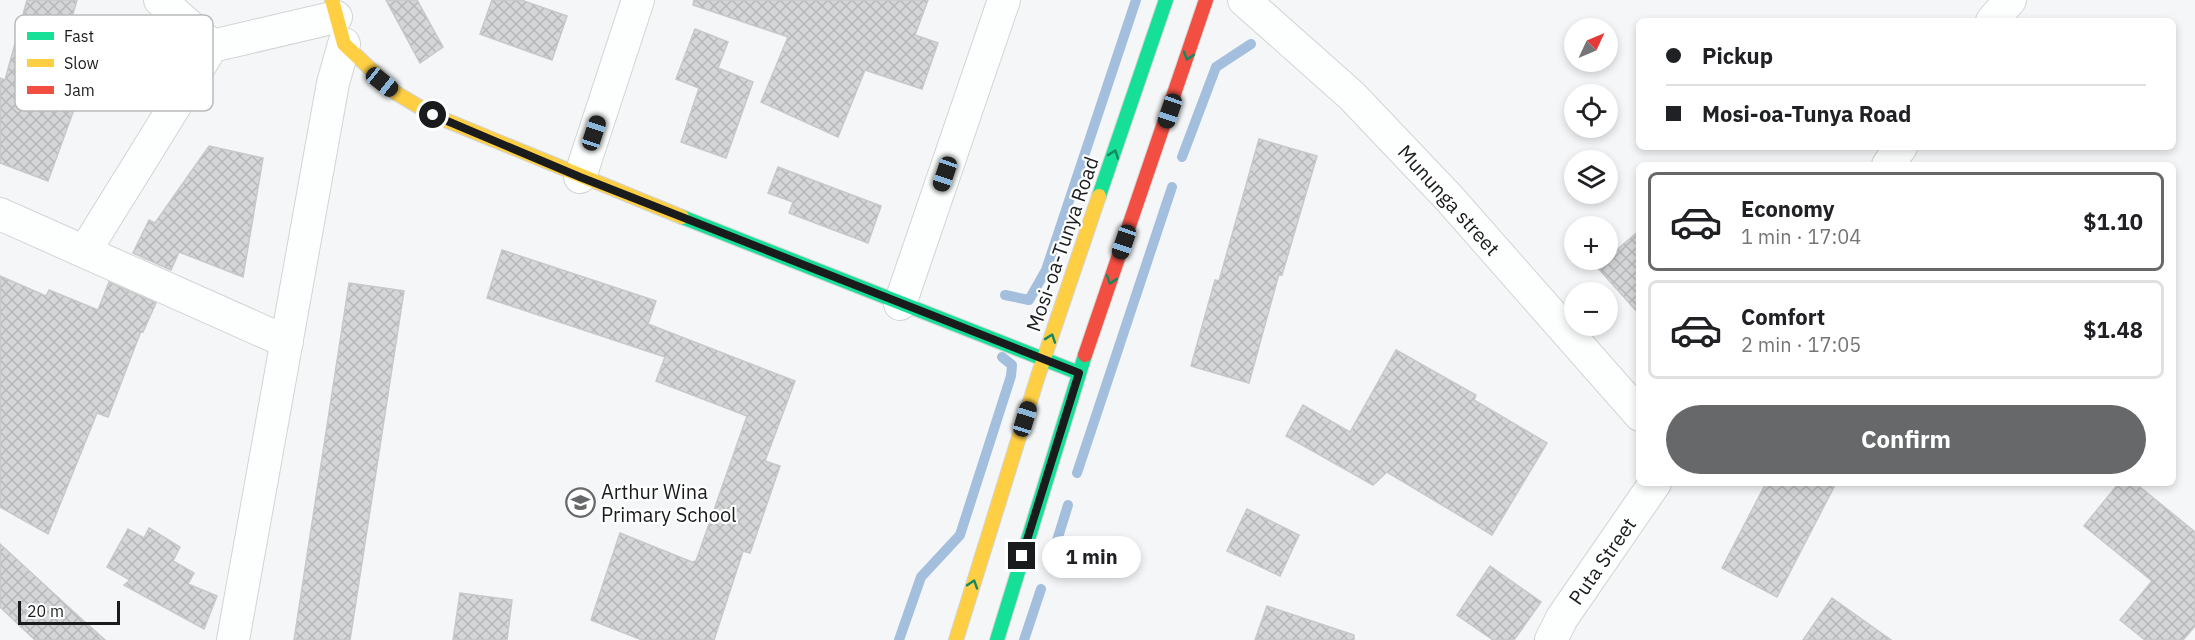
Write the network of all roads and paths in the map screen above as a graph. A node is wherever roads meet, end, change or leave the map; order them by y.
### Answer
1 (160, 0) edge
2 (638, 0) edge
3 (1004, 0) edge
4 (1166, 0) edge
5 (1206, 0) edge
6 (1244, 0) edge
7 (2010, 0) edge
8 (177, 15) edge
9 (1995, 18) edge
10 (337, 20) edge
11 (213, 46) edge
12 (172, 111) edge
13 (580, 177) junction
14 (0, 214) edge
15 (85, 251) junction
16 (900, 304) junction
17 (287, 342) junction
18 (1043, 360) junction
19 (1079, 373) junction
20 (1636, 410) edge
21 (1653, 486) edge
22 (233, 640) edge
23 (956, 640) edge
24 (997, 640) edge
25 (1551, 640) edge

1 - 8 street
2 - 13 street
3 - 16 street
18 -> 4 main road, Mosi-oa-Tunya Road
5 -> 19 main road
6 - 20 street, Mununga street
7 - 9 street
10 - 11 street
10 - 13 main road
10 - 17 street
12 - 15 street
13 - 16 main road
14 - 15 street
15 - 17 street
16 - 18 main road
17 - 22 street
18 - 19 main road
23 -> 18 main road, Mosi-oa-Tunya Road
19 - 24 main road
21 - 25 street, Puta Street

